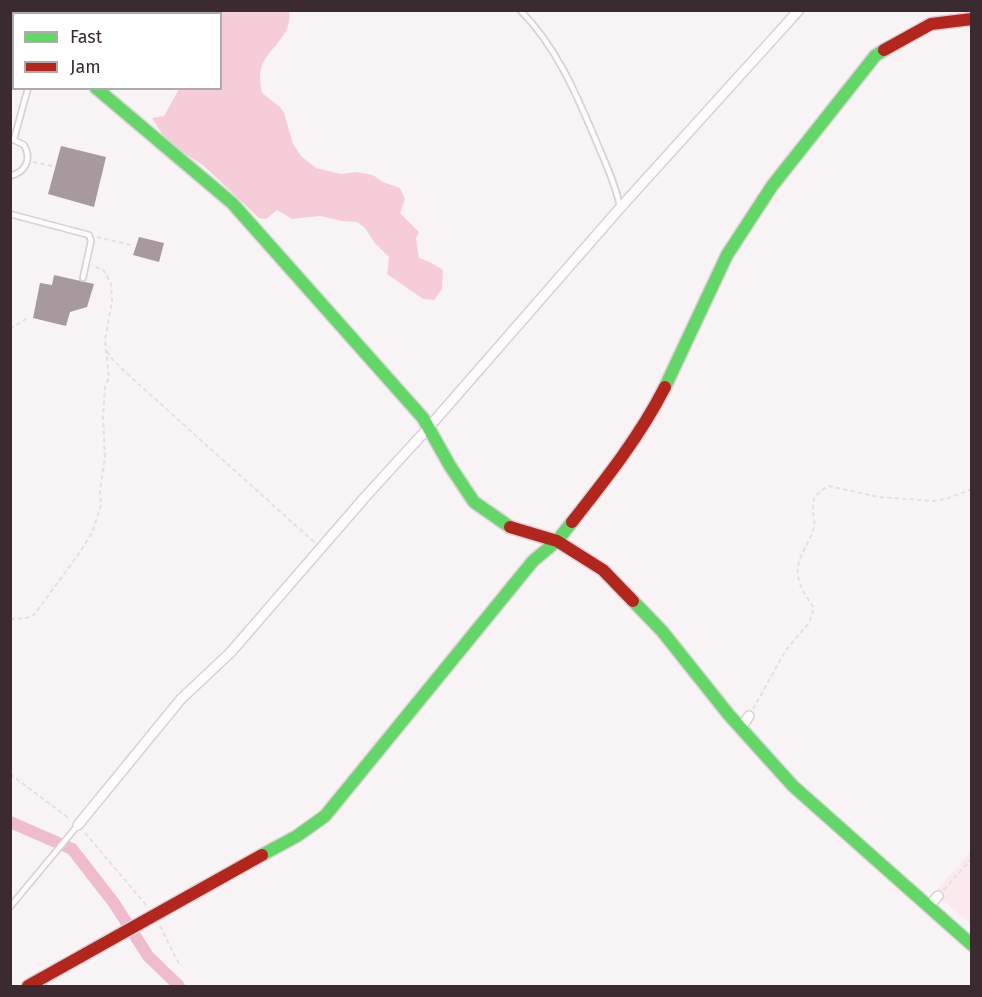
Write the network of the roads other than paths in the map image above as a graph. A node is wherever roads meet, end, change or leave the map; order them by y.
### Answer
1 (520, 10) edge
2 (799, 10) edge
3 (972, 19) edge
4 (27, 90) edge
5 (98, 90) edge
6 (12, 139) edge
7 (10, 176) edge
8 (620, 208) junction
9 (10, 214) edge
10 (83, 279) dead end
11 (429, 427) junction
12 (557, 541) junction
13 (749, 716) road end
14 (741, 728) junction
15 (78, 825) joint
16 (938, 896) road end
17 (929, 906) junction
18 (10, 907) edge
19 (972, 945) edge
20 (28, 987) edge

1 - 8 lane
2 - 8 street
3 - 12 street
4 - 6 lane
5 - 11 street
6 - 7 lane
8 - 11 street
9 - 10 lane
11 - 12 street
11 - 15 street
12 - 14 street
12 - 20 street
13 - 14 street
14 - 17 street
15 - 18 lane
16 - 17 street
17 - 19 street

